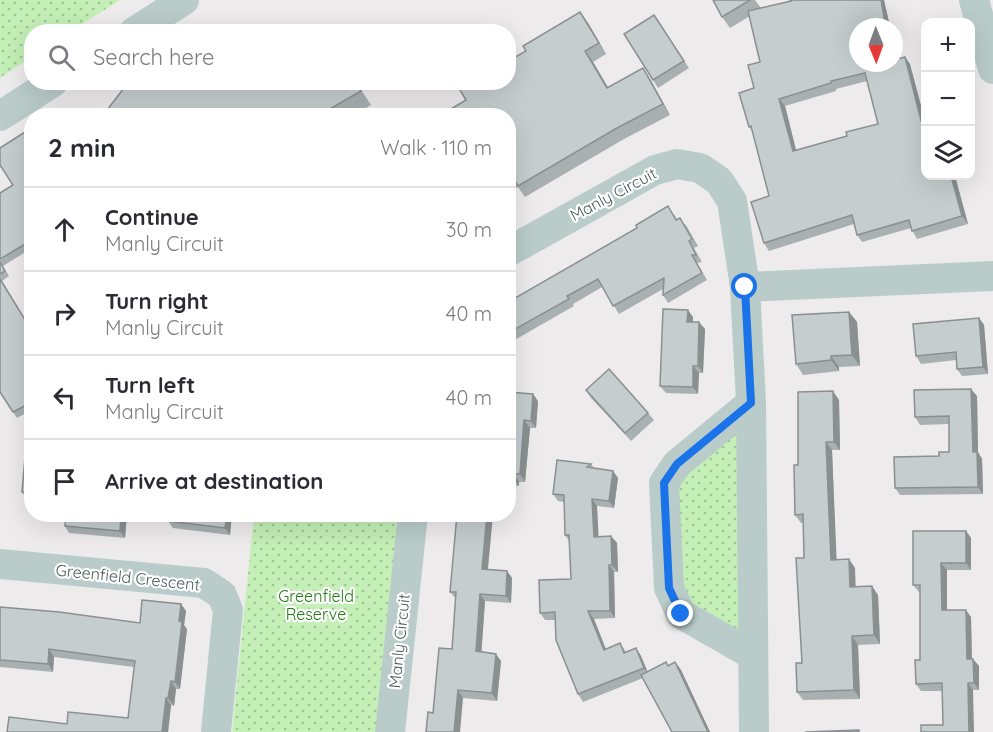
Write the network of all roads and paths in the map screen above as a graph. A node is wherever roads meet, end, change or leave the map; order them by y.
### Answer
1 (184, 0) edge
2 (974, 0) edge
3 (146, 24) edge
4 (993, 69) edge
5 (41, 90) edge
6 (0, 116) edge
7 (516, 247) edge
8 (993, 276) edge
9 (745, 287) junction
10 (751, 403) junction
11 (412, 522) edge
12 (0, 564) edge
13 (753, 655) junction
14 (216, 732) edge
15 (390, 732) edge
16 (754, 732) edge

1 - 3 street
2 - 4 street
5 - 6 street
7 - 9 street, Manly Circuit
8 - 9 street
9 - 10 street, Manly Circuit
10 - 13 street, Manly Circuit
10 - 13 street
11 - 15 street, Manly Circuit
12 - 14 street, Greenfield Crescent
13 - 16 street, Manly Circuit

